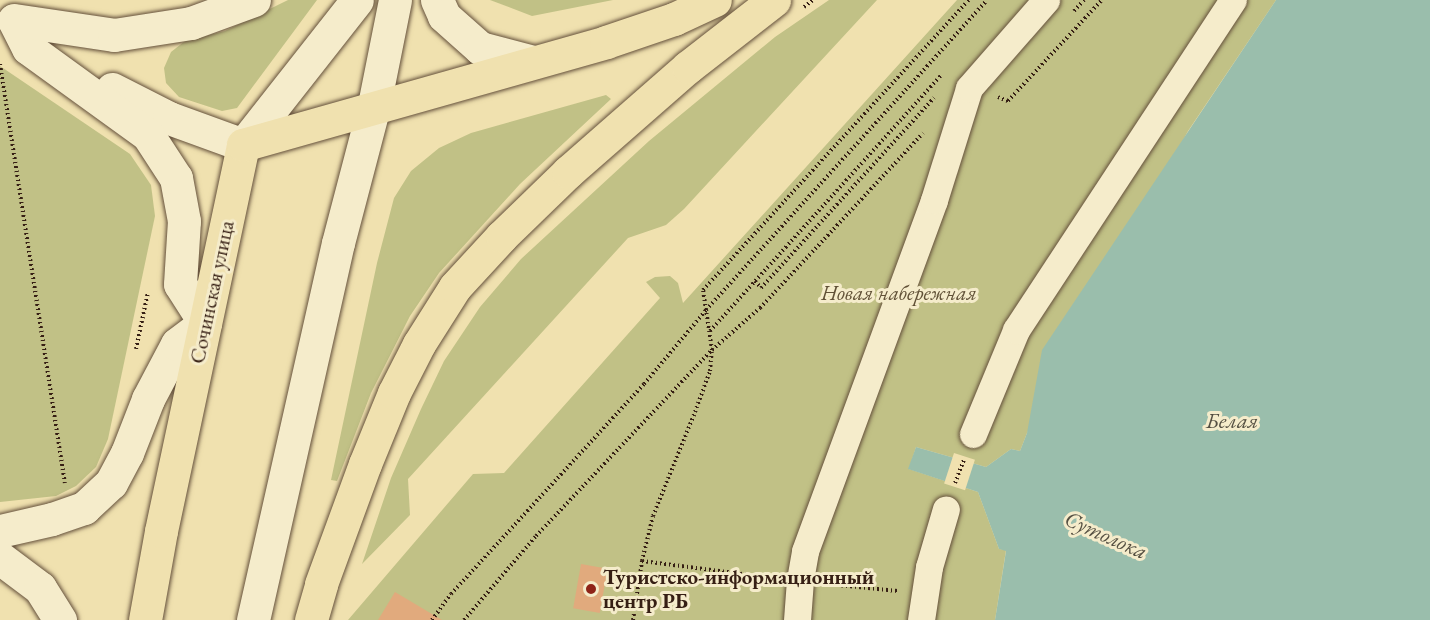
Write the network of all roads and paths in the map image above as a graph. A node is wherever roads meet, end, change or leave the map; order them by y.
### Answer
1 (254, 0) edge
2 (357, 0) edge
3 (395, 0) edge
4 (437, 0) edge
5 (715, 0) edge
6 (813, 0) edge
7 (969, 0) edge
8 (987, 0) edge
9 (1046, 0) edge
10 (1102, 0) edge
11 (1233, 0) edge
12 (785, 6) edge
13 (7, 15) edge
14 (533, 62) junction
15 (0, 63) edge
16 (945, 70) dead end
17 (969, 88) junction
18 (1008, 101) dead end
19 (373, 110) junction
20 (927, 129) dead end
21 (243, 145) junction
22 (755, 281) junction
23 (150, 286) dead end
24 (706, 310) junction
25 (205, 322) junction
26 (710, 332) junction
27 (712, 350) junction
28 (135, 353) dead end
29 (973, 434) joint
30 (65, 487) dead end
31 (946, 509) joint
32 (0, 531) edge
33 (0, 558) edge
34 (642, 561) junction
35 (771, 578) dead end
36 (837, 586) dead end
37 (903, 591) dead end
38 (60, 620) edge
39 (144, 620) edge
40 (253, 620) edge
41 (311, 620) edge
42 (432, 620) edge
43 (464, 620) edge
44 (633, 620) edge
45 (797, 620) edge
46 (921, 620) edge

1 - 13 main road
2 - 21 main road, Сочинская улица
3 - 19 main road
4 - 14 main road
5 - 14 main road
6 - 12 path
7 - 24 path
8 - 24 path
9 - 17 street
10 - 18 path
11 - 29 street
12 - 41 main road
13 - 21 main road
13 - 25 main road
14 - 19 main road
15 - 30 path
16 - 22 path
17 - 22 path
17 - 45 street
19 - 21 main road
19 - 40 main road
20 - 27 path
21 - 25 main road, Сочинская улица
22 - 26 path
23 - 28 path
24 - 26 path
24 - 42 path
25 - 32 main road
25 - 39 main road, Сочинская улица
26 - 27 path
27 - 34 path
27 - 43 path
29 - 31 path
31 - 46 street
33 - 38 main road
34 - 35 path
34 - 44 path
36 - 37 path

